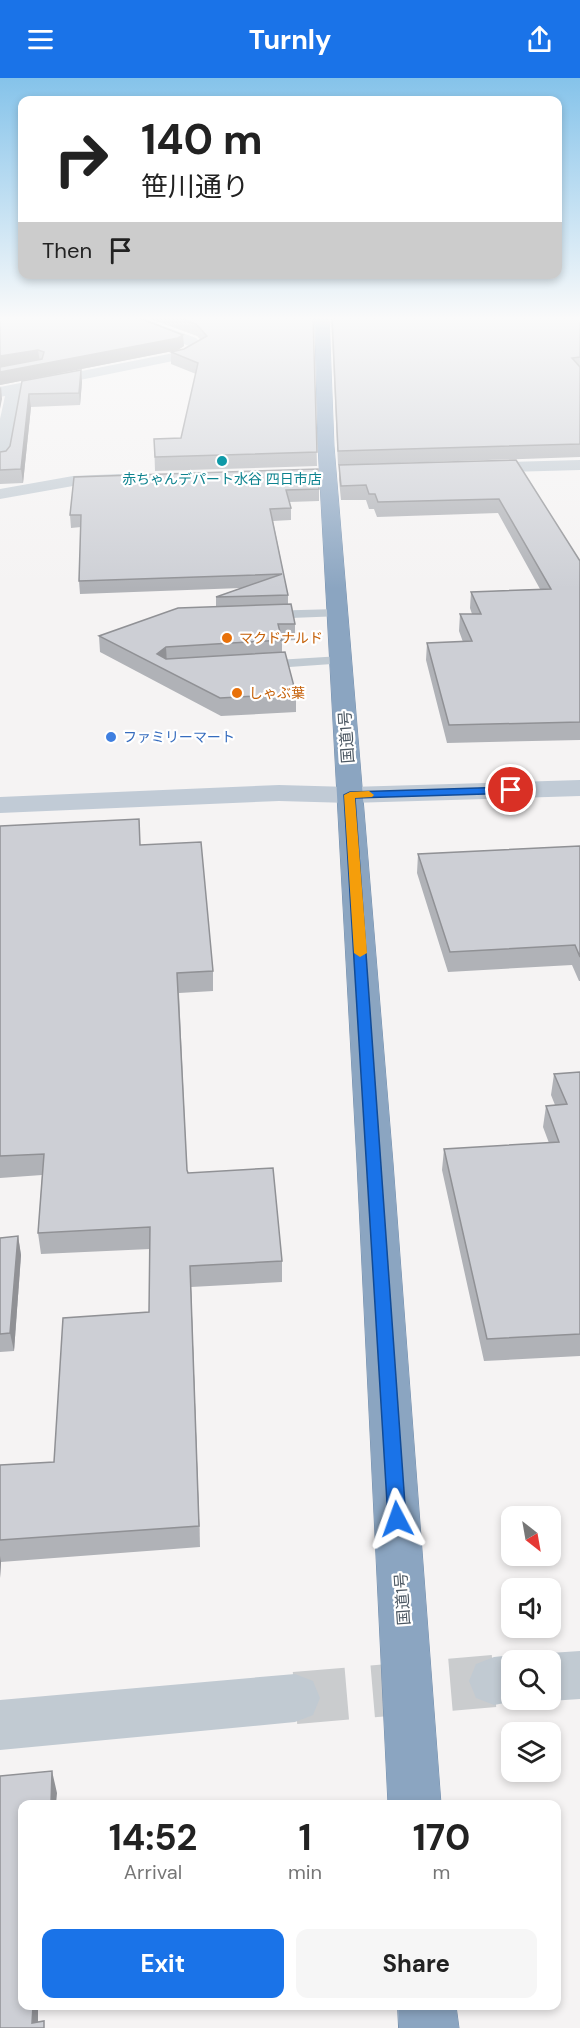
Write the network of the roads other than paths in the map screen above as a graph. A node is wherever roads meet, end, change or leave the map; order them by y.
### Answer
1 (5, 407) edge
2 (324, 407) edge
3 (0, 459) edge
4 (580, 465) edge
5 (460, 468) edge
6 (131, 478) edge
7 (0, 494) edge
8 (337, 613) junction
9 (245, 615) edge
10 (341, 660) junction
11 (248, 665) edge
12 (580, 788) edge
13 (350, 795) junction
14 (0, 805) edge
15 (580, 1675) edge
16 (561, 1676) edge
17 (295, 1698) tunnel mouth
18 (0, 1725) edge
19 (415, 1800) edge
20 (427, 2010) edge
21 (429, 2028) edge

1 - 3 street
2 - 8 highway, 国道1号
4 - 5 street
6 - 7 street
8 - 9 lane
8 - 10 highway, 国道1号
10 - 11 lane
10 - 13 highway, 国道1号
12 - 13 street
13 - 14 street
13 - 19 highway, 国道1号
15 - 16 street
17 - 18 street
20 - 21 highway

